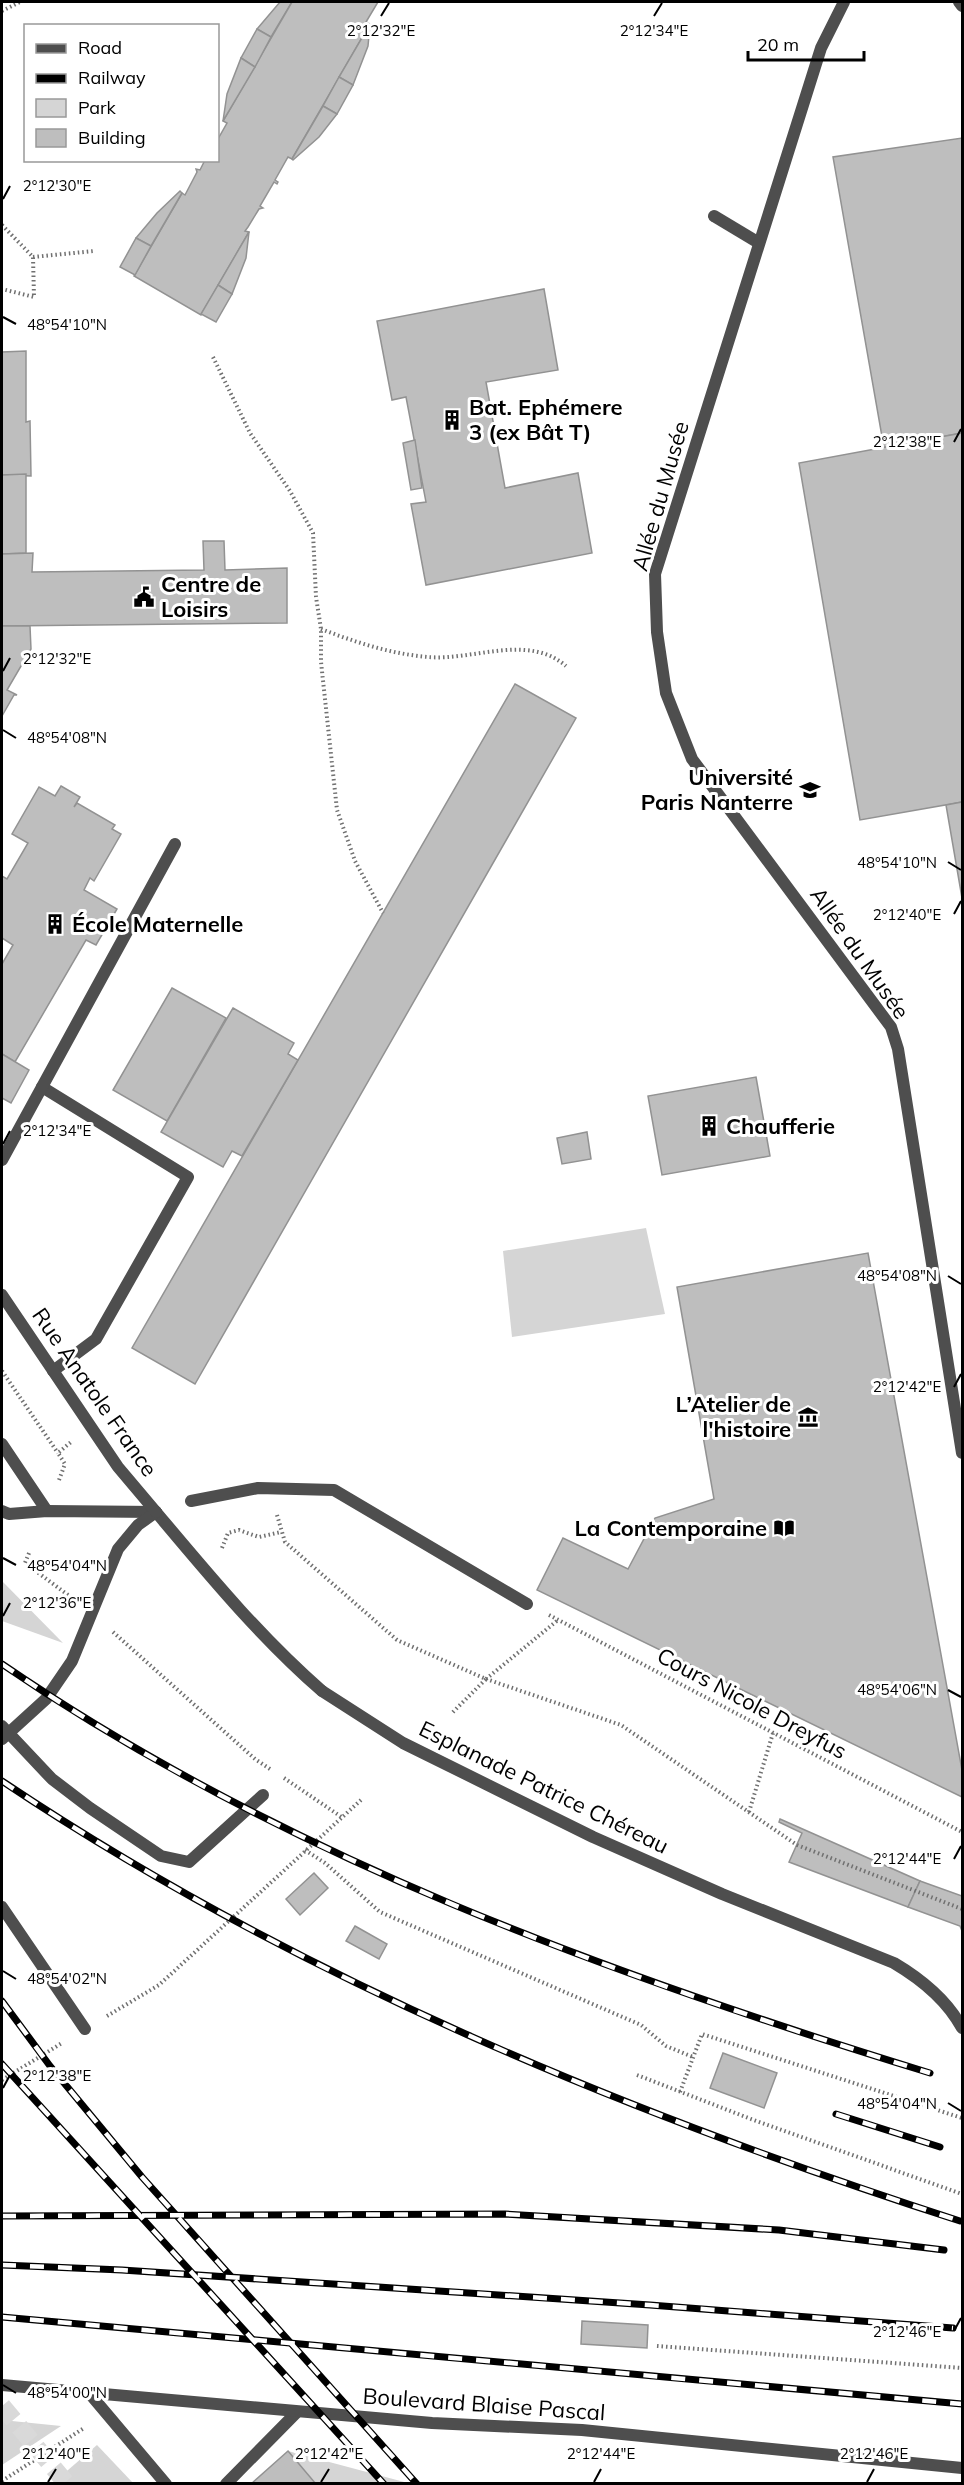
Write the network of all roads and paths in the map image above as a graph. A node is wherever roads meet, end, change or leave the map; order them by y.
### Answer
1 (20, 2) edge
2 (844, 2) edge
3 (958, 2) edge
4 (963, 6) edge
5 (2, 11) edge
6 (714, 216) dead end
7 (2, 225) edge
8 (759, 243) junction
9 (94, 251) dead end
10 (33, 257) junction
11 (2, 289) edge
12 (213, 357) dead end
13 (321, 629) junction
14 (566, 666) dead end
15 (176, 844) dead end
16 (383, 913) dead end
17 (42, 1087) junction
18 (2, 1160) edge
19 (2, 1295) edge
20 (2, 1371) edge
21 (53, 1371) junction
22 (74, 1440) dead end
23 (2, 1444) edge
24 (58, 1453) junction
25 (963, 1453) edge
26 (59, 1480) dead end
27 (191, 1501) dead end
28 (2, 1511) edge
29 (47, 1511) junction
30 (156, 1512) junction
31 (278, 1524) dead end
32 (281, 1532) junction
33 (222, 1550) dead end
34 (29, 1553) dead end
35 (76, 1601) dead end
36 (527, 1604) joint
37 (558, 1620) junction
38 (105, 1625) dead end
39 (486, 1679) junction
40 (451, 1714) dead end
41 (4, 1733) edge
42 (772, 1733) junction
43 (263, 1795) dead end
44 (361, 1800) dead end
45 (749, 1812) junction
46 (343, 1818) junction
47 (963, 1832) edge
48 (305, 1850) junction
49 (2, 1907) edge
50 (963, 1909) edge
51 (963, 2028) edge
52 (86, 2029) junction
53 (693, 2057) junction
54 (638, 2074) dead end
55 (2, 2080) edge
56 (680, 2092) junction
57 (963, 2118) edge
58 (963, 2194) edge
59 (657, 2346) dead end
60 (963, 2368) edge
61 (2, 2385) edge
62 (90, 2394) junction
63 (297, 2412) junction
64 (107, 2414) junction
65 (963, 2468) edge
66 (2, 2481) edge
67 (166, 2484) edge
68 (226, 2484) edge

1 - 5 path
2 - 8 street, Allée du Musée
3 - 4 street
6 - 8 street
7 - 10 path
8 - 25 street, Allée du Musée
9 - 10 path
10 - 11 path
12 - 13 path
13 - 14 path
13 - 16 path
15 - 17 street
17 - 18 street
17 - 21 street
19 - 21 street, Rue Anatole France
20 - 24 path
21 - 30 street, Rue Anatole France
22 - 24 path
23 - 29 street
24 - 26 path
27 - 36 street
28 - 29 street
29 - 30 street
30 - 41 street
30 - 51 street, Esplanade Patrice Chéreau, bridge
31 - 32 path
32 - 33 path
32 - 39 path
34 - 35 path
36 - 37 path, Cours Nicole Dreyfus
37 - 39 path
37 - 42 path, Cours Nicole Dreyfus
38 - 46 path
39 - 40 path
39 - 45 path
41 - 43 street
42 - 45 path
42 - 47 path, Cours Nicole Dreyfus
44 - 46 path
45 - 50 path
46 - 48 path
48 - 52 path
48 - 53 path
49 - 52 street
52 - 55 path
53 - 56 path
53 - 57 path
54 - 56 path
56 - 58 path
59 - 60 path
61 - 62 street, Boulevard Blaise Pascal
62 - 63 street, Boulevard Blaise Pascal
62 - 64 street
63 - 65 street, Boulevard Blaise Pascal
63 - 68 street
64 - 66 path
64 - 67 street

